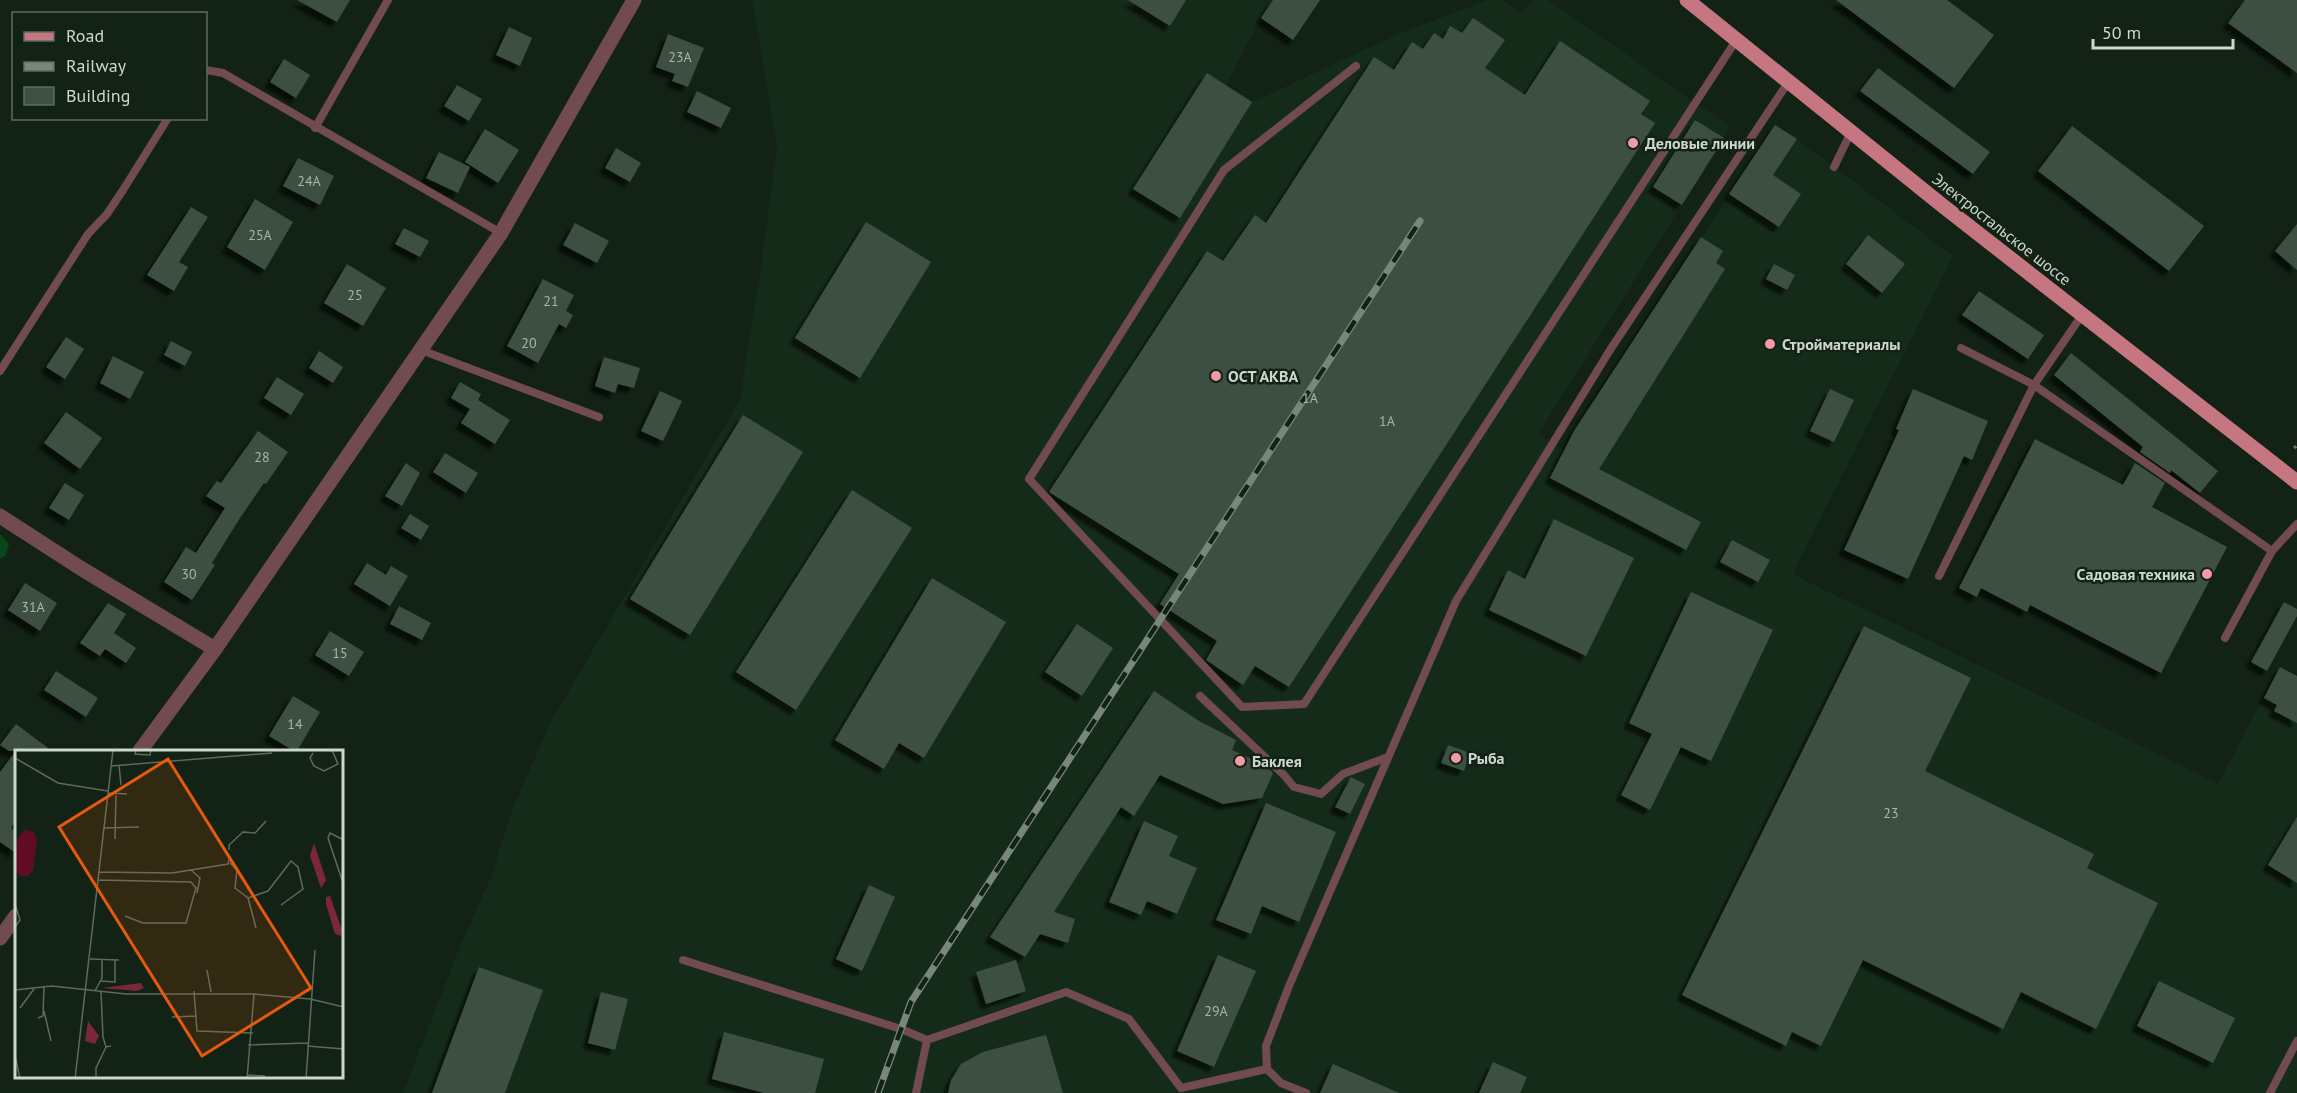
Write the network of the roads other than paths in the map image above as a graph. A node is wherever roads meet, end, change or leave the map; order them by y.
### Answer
1 (388, 0) edge
2 (634, 0) edge
3 (1687, 0) edge
4 (1737, 39) junction
5 (1356, 66) dead end
6 (207, 70) edge
7 (1789, 81) junction
8 (167, 120) edge
9 (315, 128) junction
10 (1851, 132) junction
11 (1833, 167) dead end
12 (501, 233) junction
13 (2082, 315) junction
14 (1961, 348) dead end
15 (421, 350) junction
16 (0, 371) edge
17 (2034, 385) junction
18 (599, 417) dead end
19 (2297, 482) edge
20 (0, 516) edge
21 (2297, 524) edge
22 (2272, 551) junction
23 (1939, 576) dead end
24 (2225, 638) dead end
25 (215, 649) junction
26 (1200, 696) dead end
27 (141, 750) edge
28 (1388, 757) junction
29 (15, 917) edge
30 (0, 938) edge
31 (683, 960) dead end
32 (927, 1041) junction
33 (2297, 1041) edge
34 (1267, 1069) junction
35 (916, 1093) edge
36 (1306, 1093) edge
37 (2270, 1093) edge

1 - 9 lane
2 - 12 street
3 - 4 main road, Электростальское шоссе
4 - 5 lane
4 - 7 main road, Электростальское шоссе
6 - 9 lane
7 - 10 main road, Электростальское шоссе
7 - 28 lane
8 - 16 lane
9 - 12 lane
10 - 11 lane
10 - 13 main road, Электростальское шоссе
12 - 15 street
13 - 17 lane
13 - 19 main road, Электростальское шоссе
14 - 17 lane
15 - 18 lane
15 - 25 street
17 - 22 lane
17 - 23 lane
20 - 25 street
21 - 22 lane
22 - 24 lane
25 - 27 street
26 - 28 lane
28 - 34 lane
29 - 30 street
31 - 32 lane
32 - 34 lane
32 - 35 lane
33 - 37 lane
34 - 36 lane

